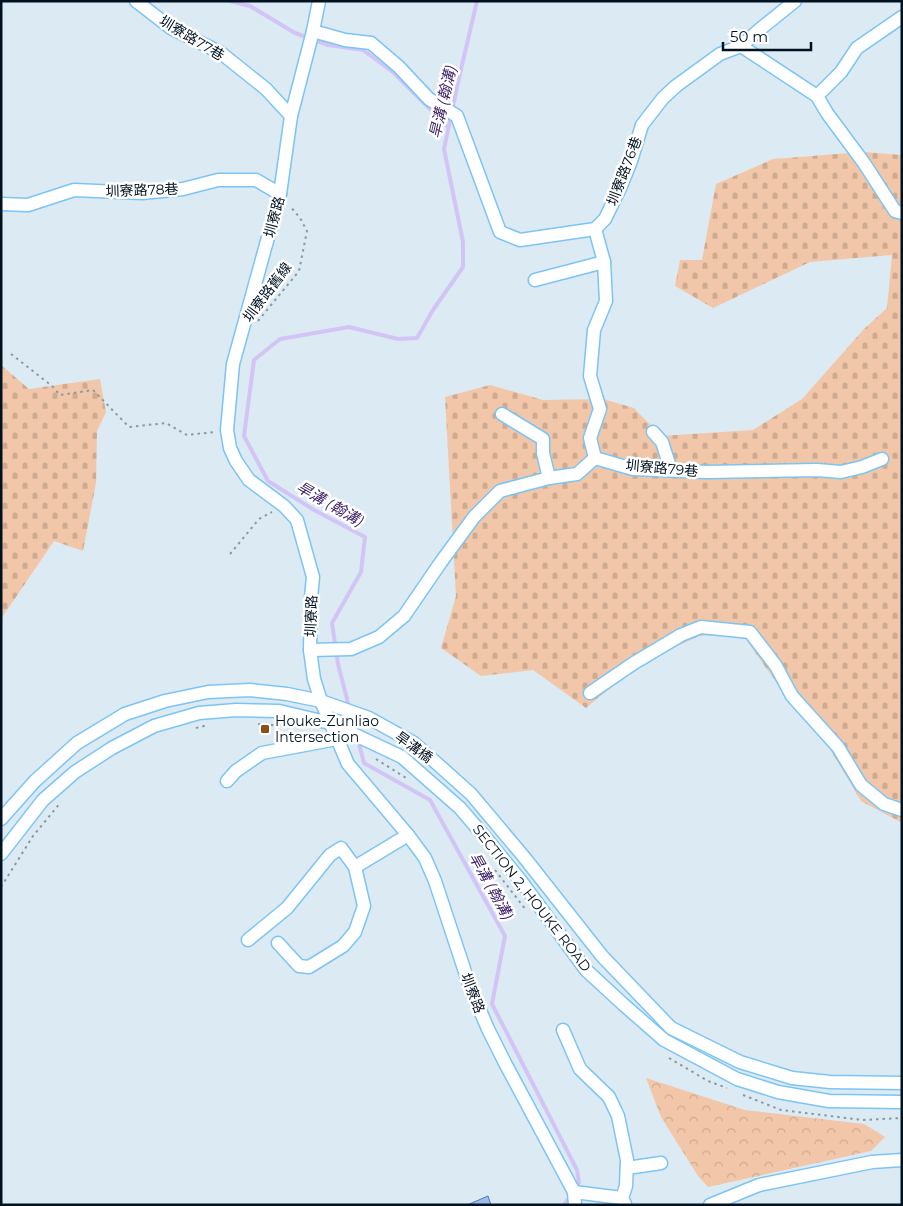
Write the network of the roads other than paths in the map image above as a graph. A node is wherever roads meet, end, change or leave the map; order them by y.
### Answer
1 (136, 1) edge
2 (319, 1) edge
3 (795, 1) edge
4 (902, 16) edge
5 (313, 31) junction
6 (741, 46) junction
7 (816, 96) junction
8 (291, 116) junction
9 (280, 194) junction
10 (1, 204) edge
11 (902, 213) edge
12 (594, 228) junction
13 (604, 262) junction
14 (535, 280) dead end
15 (502, 414) dead end
16 (653, 432) dead end
17 (595, 458) junction
18 (882, 459) dead end
19 (671, 470) junction
20 (549, 478) junction
21 (310, 650) junction
22 (590, 693) dead end
23 (321, 701) junction
24 (330, 723) junction
25 (338, 739) junction
26 (227, 781) dead end
27 (471, 794) joint
28 (460, 808) joint
29 (902, 810) edge
30 (1, 819) edge
31 (408, 835) junction
32 (1, 854) edge
33 (355, 866) junction
34 (248, 940) dead end
35 (278, 943) dead end
36 (562, 1030) dead end
37 (902, 1083) edge
38 (902, 1102) edge
39 (902, 1160) edge
40 (661, 1163) dead end
41 (627, 1168) junction
42 (574, 1198) edge
43 (624, 1201) edge
44 (710, 1205) edge

1 - 8 street, 圳寮路77巷
2 - 5 street, 圳寮路
3 - 6 street, 圳寮路76巷
4 - 7 street
5 - 8 street, 圳寮路
5 - 12 street
6 - 7 street
6 - 12 street, 圳寮路76巷
7 - 11 street
8 - 9 street, 圳寮路
9 - 10 street, 圳寮路78巷
9 - 21 street, 圳寮路
12 - 13 street
13 - 14 street
13 - 17 street
15 - 20 street
16 - 19 street
17 - 19 street, 圳寮路79巷
17 - 20 street
18 - 19 street, 圳寮路79巷
20 - 21 street
21 - 23 street, 圳寮路
22 - 29 street
23 - 24 street, 圳寮路
23 - 27 street, 旱溝橋
23 - 30 street
24 - 25 street, 圳寮路
24 - 28 street, 旱溝橋
24 - 32 street
25 - 26 street
25 - 31 street, 圳寮路
27 - 37 street, SECTION 2, HOUKE ROAD
28 - 38 street, SECTION 2, HOUKE ROAD
31 - 33 street
31 - 42 street, 圳寮路
33 - 34 street
33 - 35 street
36 - 41 street
39 - 44 street
40 - 41 street
41 - 43 street
42 - 43 street

